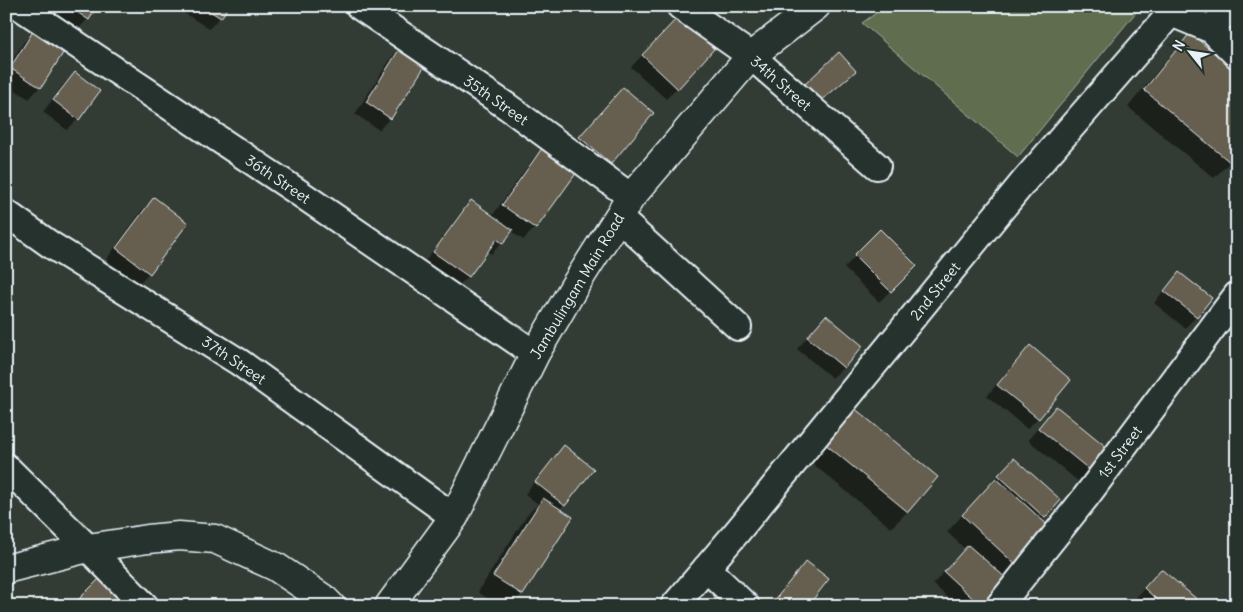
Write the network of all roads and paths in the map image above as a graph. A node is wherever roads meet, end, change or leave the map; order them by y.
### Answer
1 (19, 6) edge
2 (359, 6) edge
3 (680, 6) edge
4 (816, 6) edge
5 (1229, 6) edge
6 (1212, 30) junction
7 (1237, 55) edge
8 (751, 56) junction
9 (877, 166) dead end
10 (624, 207) junction
11 (6, 213) edge
12 (1237, 295) edge
13 (738, 327) dead end
14 (536, 354) junction
15 (6, 467) edge
16 (454, 517) junction
17 (88, 548) junction
18 (706, 568) junction
19 (6, 569) edge
20 (144, 606) edge
21 (331, 606) edge
22 (389, 606) edge
23 (674, 606) edge
24 (746, 606) edge
25 (998, 606) edge

1 - 14 street, 36th Street
2 - 10 street, 35th Street
3 - 8 street, 34th Street
4 - 8 street, Jambulingam Main Road
5 - 6 street
6 - 7 street
6 - 18 street, 2nd Street
8 - 9 street, 34th Street
8 - 10 street, Jambulingam Main Road
10 - 13 street, 35th Street
10 - 14 street, Jambulingam Main Road
11 - 16 street, 37th Street
12 - 25 street, 1st Street
14 - 16 street, Jambulingam Main Road
15 - 17 street
16 - 22 street, Jambulingam Main Road
17 - 19 street
17 - 20 street
17 - 21 street
18 - 23 street, 2nd Street
18 - 24 street

